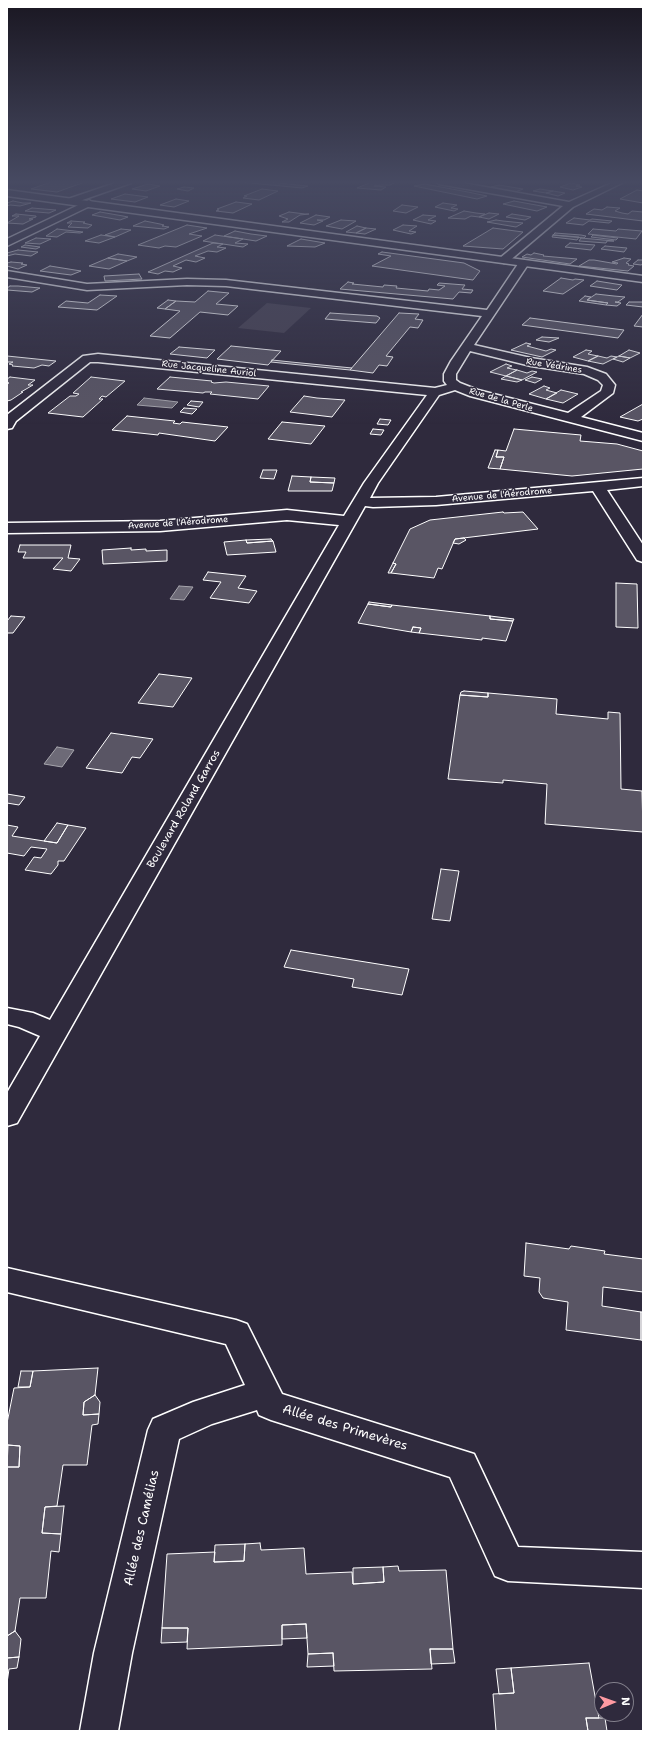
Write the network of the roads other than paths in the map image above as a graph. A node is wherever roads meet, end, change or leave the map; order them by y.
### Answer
1 (518, 262) edge
2 (524, 263) junction
3 (7, 274) edge
4 (643, 279) edge
5 (488, 313) junction
6 (467, 347) junction
7 (456, 386) junction
8 (435, 392) junction
9 (570, 418) junction
10 (8, 432) edge
11 (643, 437) edge
12 (643, 482) edge
13 (598, 487) junction
14 (361, 501) junction
15 (349, 521) junction
16 (7, 528) edge
17 (643, 557) edge
18 (7, 1016) edge
19 (55, 1032) junction
20 (7, 1116) edge
21 (7, 1280) edge
22 (265, 1393) junction
23 (643, 1570) edge
24 (99, 1731) edge

1 - 2 street
2 - 4 street
2 - 5 street, Rue de la Perle
3 - 5 street
5 - 6 street, Rue de la Perle
6 - 7 street, Rue de la Perle
6 - 9 street, Rue Védrines
7 - 8 street, Rue Jacqueline Auriol
7 - 9 street, Rue de la Perle
8 - 10 street, Rue Jacqueline Auriol
8 - 14 street
9 - 11 street, Rue de la Perle
12 - 13 street, Avenue de l'Aérodrome
13 - 14 street, Avenue de l'Aérodrome
13 - 17 street
14 - 15 street, Boulevard Roland Garros
15 - 16 street, Avenue de l'Aérodrome
15 - 19 street, Boulevard Roland Garros
18 - 19 street
19 - 20 street, Boulevard Roland Garros
21 - 22 street, Allée des Primevères
22 - 23 street, Allée des Primevères
22 - 24 street, Allée des Camélias

